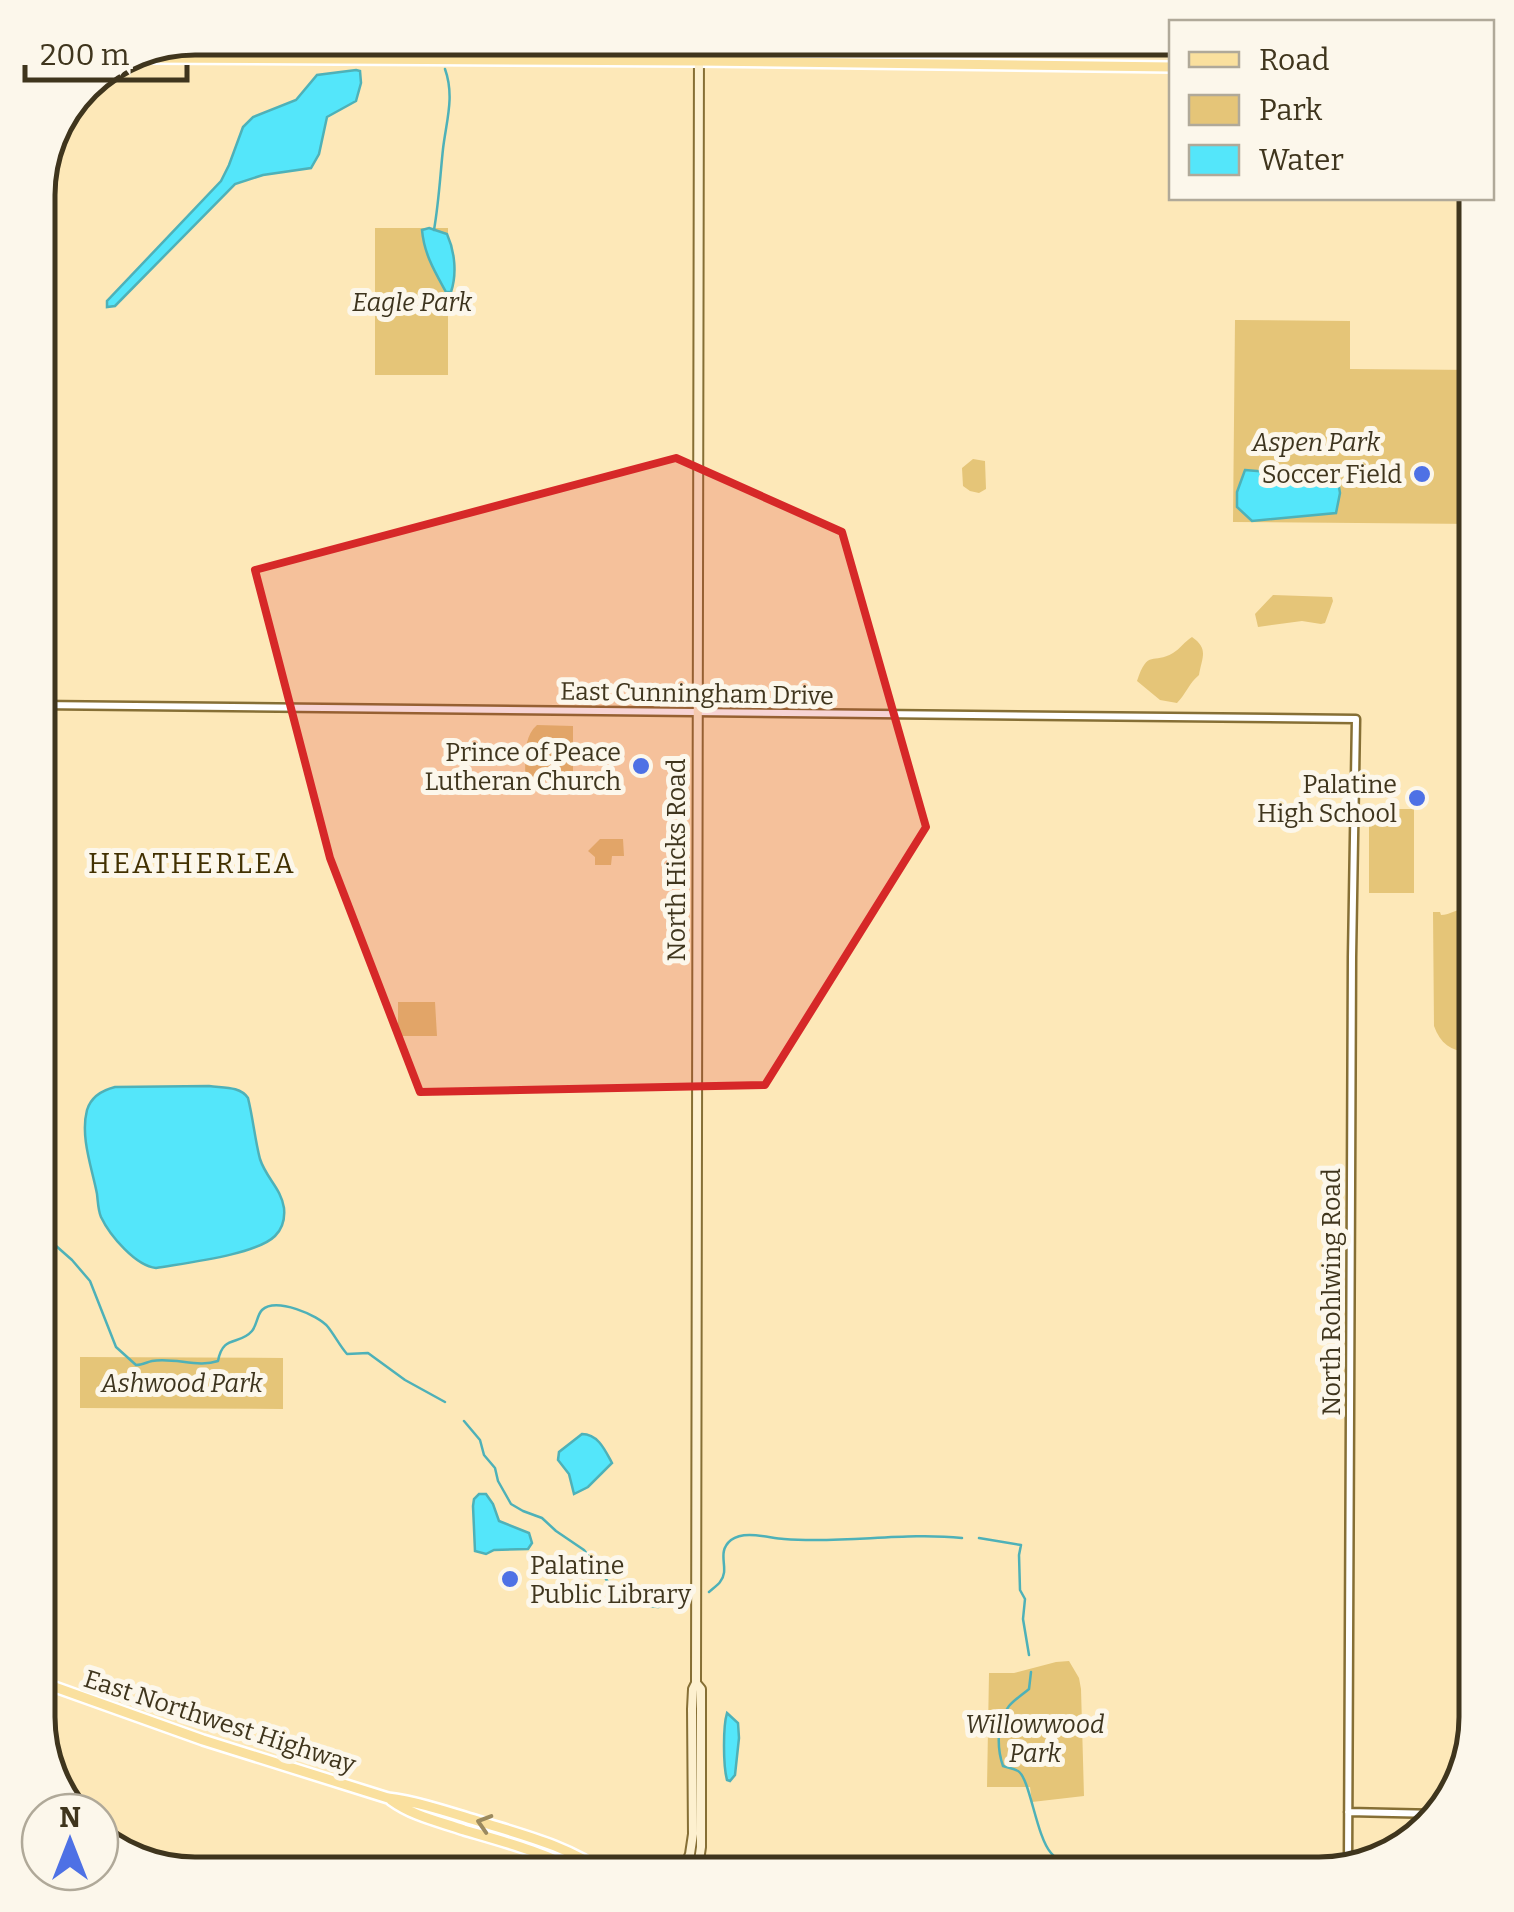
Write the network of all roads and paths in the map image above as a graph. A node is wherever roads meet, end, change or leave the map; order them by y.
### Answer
1 (698, 55) edge
2 (168, 58) edge
3 (698, 60) junction
4 (1169, 68) edge
5 (55, 706) edge
6 (696, 712) junction
7 (1356, 718) joint
8 (696, 1683) junction
9 (55, 1687) edge
10 (388, 1798) junction
11 (693, 1804) junction
12 (1348, 1812) junction
13 (1419, 1814) edge
14 (701, 1823) junction
15 (1348, 1854) edge
16 (546, 1857) edge
17 (576, 1857) edge
18 (689, 1857) edge
19 (699, 1857) edge

1 - 3 main road, North Hicks Road
2 - 3 main road
3 - 4 main road
3 - 6 main road, North Hicks Road
5 - 6 street, East Cunningham Drive
6 - 7 street, East Cunningham Drive
6 - 8 main road, North Hicks Road
7 - 12 street, North Rohlwing Road
8 - 11 main road, North Hicks Road
8 - 14 main road, North Hicks Road
9 - 10 main road, East Northwest Highway
10 - 16 main road, East Northwest Highway
17 -> 10 main road, East Northwest Highway
11 - 14 main road
11 - 18 main road, North Hicks Road
12 - 13 street
12 - 15 street, North Rohlwing Road
14 - 19 main road, North Hicks Road

